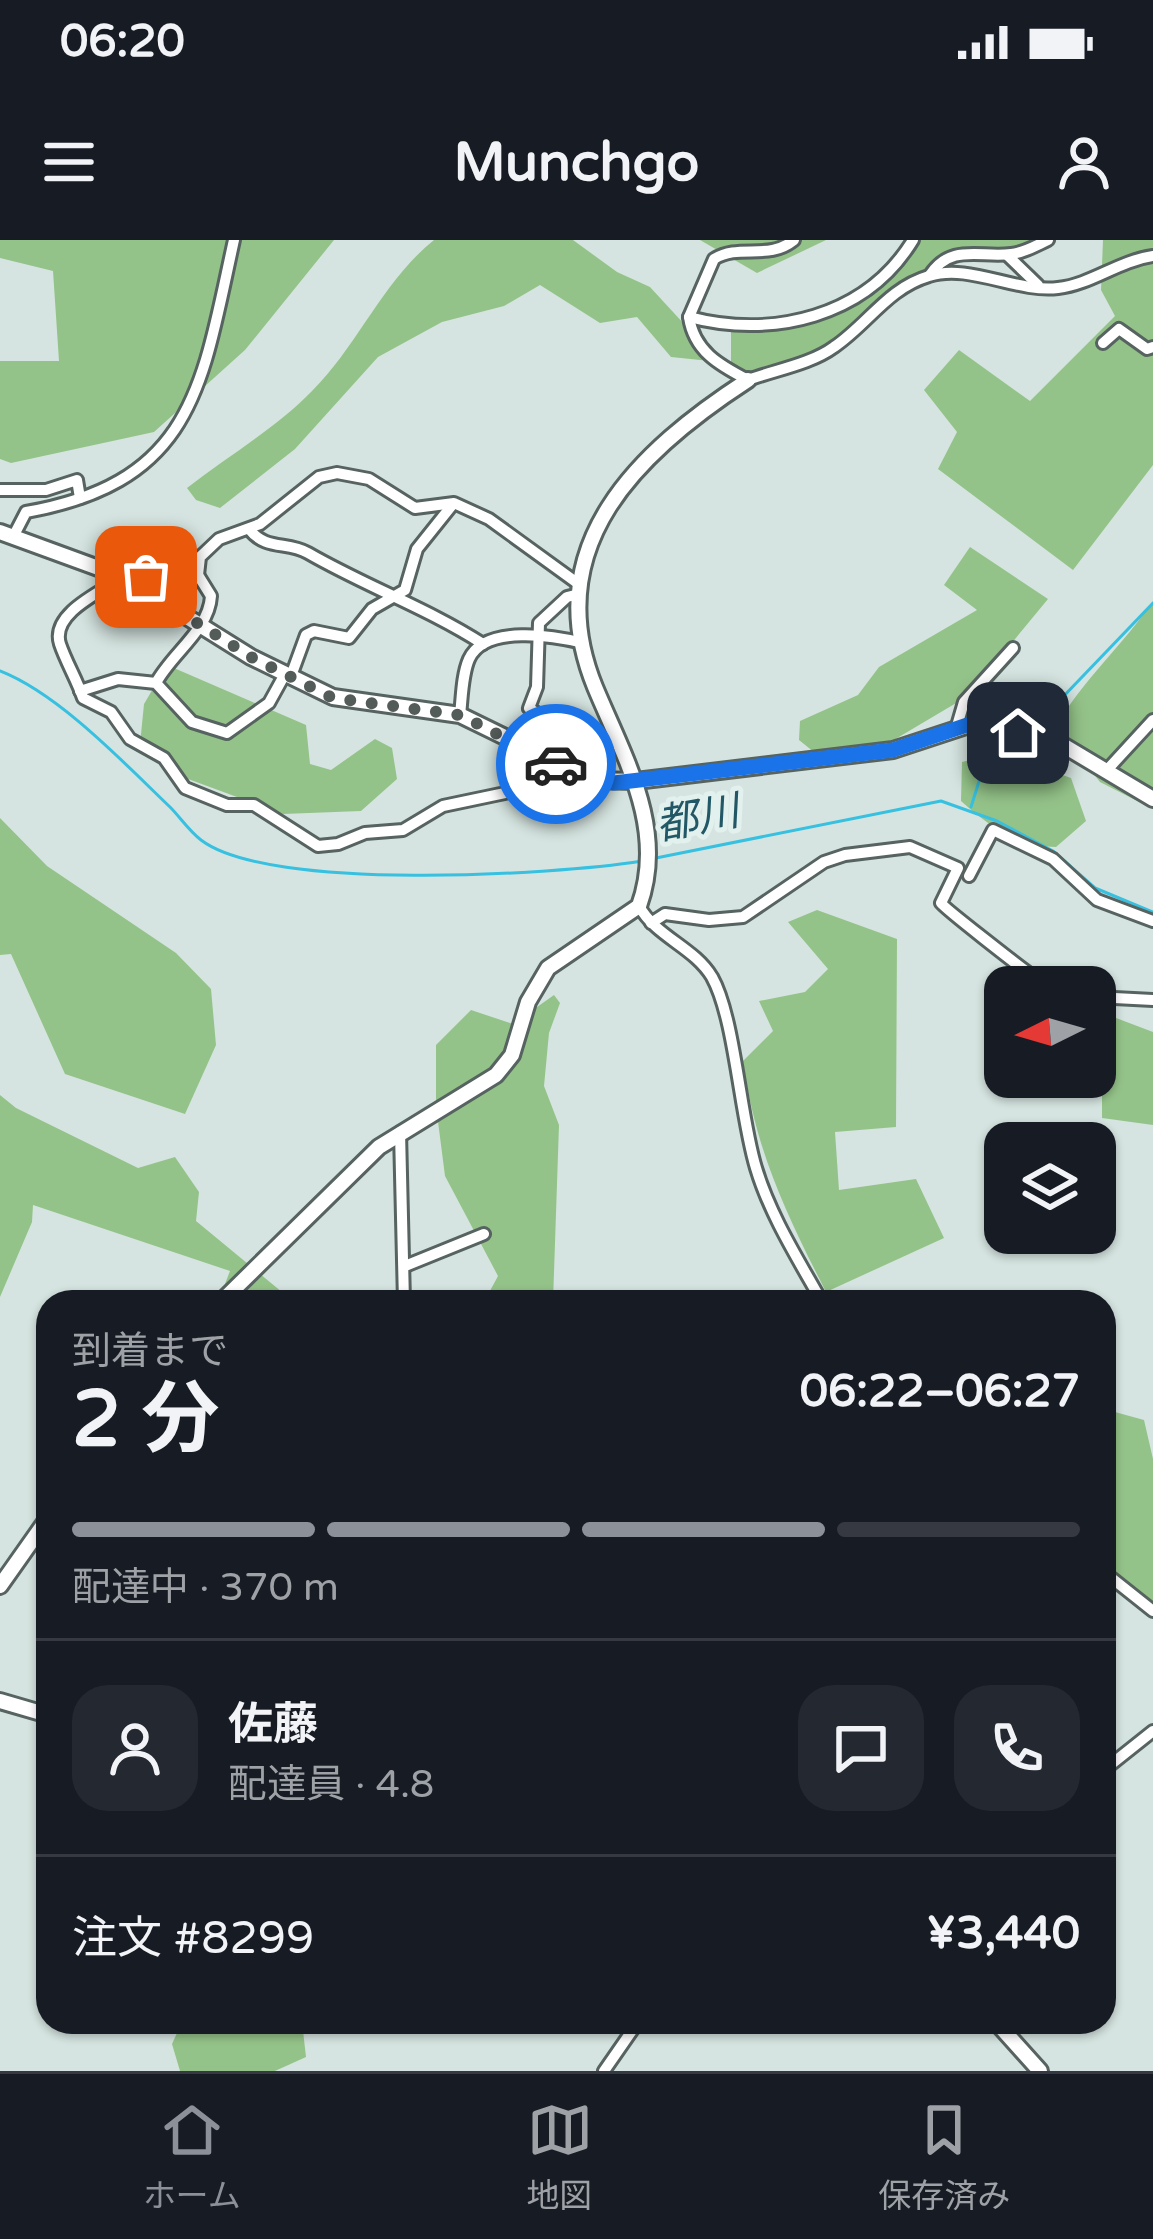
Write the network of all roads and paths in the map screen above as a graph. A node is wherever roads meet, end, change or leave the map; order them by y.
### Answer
1 (234, 240) edge
2 (794, 240) edge
3 (913, 240) edge
4 (1048, 240) edge
5 (1007, 255) junction
6 (1153, 256) edge
7 (930, 275) junction
8 (1041, 288) junction
9 (689, 316) junction
10 (1103, 344) dead end
11 (1153, 347) edge
12 (748, 380) junction
13 (0, 490) edge
14 (80, 498) junction
15 (454, 503) junction
16 (249, 529) junction
17 (6, 534) edge
18 (198, 574) junction
19 (129, 580) junction
20 (579, 590) junction
21 (400, 596) junction
22 (203, 626) junction
23 (539, 633) junction
24 (584, 643) junction
25 (483, 644) junction
26 (1013, 648) dead end
27 (288, 675) junction
28 (156, 683) junction
29 (80, 691) junction
30 (460, 715) junction
31 (1153, 720) edge
32 (957, 726) junction
33 (533, 753) junction
34 (1107, 770) junction
35 (636, 781) junction
36 (1153, 799) edge
37 (970, 876) dead end
38 (639, 906) junction
39 (1153, 921) edge
40 (651, 923) junction
41 (1020, 966) edge
42 (1116, 998) edge
43 (1153, 1000) edge
44 (400, 1131) junction
45 (484, 1234) dead end
46 (406, 1266) junction
47 (233, 1290) edge
48 (405, 1290) edge
49 (816, 1290) edge
50 (36, 1535) edge
51 (1116, 1581) edge
52 (0, 1586) edge
53 (1153, 1610) edge
54 (0, 1701) edge
55 (36, 1712) edge
56 (1153, 1731) edge
57 (1116, 1760) edge
58 (630, 2034) edge
59 (1007, 2034) edge
60 (604, 2071) edge
61 (1040, 2071) edge

1 - 14 street
2 - 9 street
3 - 9 street
4 - 5 street
5 - 7 street
5 - 8 street
6 - 8 street
7 - 8 street
7 - 12 street
9 - 12 street
10 - 11 street
12 - 20 street
13 - 14 street
14 - 17 street
15 - 16 street
15 - 20 street
15 - 21 street
16 - 18 street
16 - 21 street
17 - 19 street
18 - 19 street
18 - 22 street
19 - 22 street
19 - 29 street
20 - 23 street
20 - 24 street
21 - 25 street
21 - 27 street
22 - 27 street
22 - 28 street
23 - 24 street
23 - 25 street
23 - 33 street
24 - 35 street
25 - 30 street
26 - 32 street
27 - 28 street
27 - 30 street
28 - 29 street
29 - 33 street
30 - 33 street
31 - 34 street
32 - 34 street
32 - 35 street
33 - 35 street
34 - 36 street
35 - 38 street
37 - 39 street
38 - 40 street
38 - 44 street
40 - 41 street
40 - 49 street
42 - 43 street
44 - 46 street
44 - 47 street
45 - 46 street
46 - 48 street
50 - 52 street
51 - 53 street
54 - 55 street
56 - 57 street
58 - 60 street
59 - 61 street

